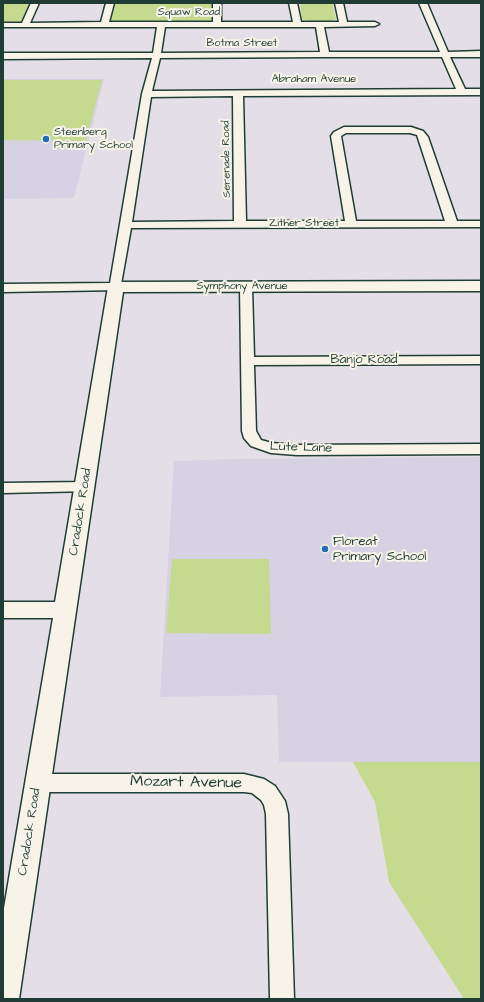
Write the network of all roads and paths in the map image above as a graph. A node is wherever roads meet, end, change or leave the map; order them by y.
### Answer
1 (35, 3) edge
2 (110, 3) edge
3 (218, 3) edge
4 (293, 3) edge
5 (339, 3) edge
6 (423, 3) edge
7 (217, 24) junction
8 (297, 24) junction
9 (344, 24) junction
10 (375, 24) dead end
11 (3, 25) edge
12 (25, 25) junction
13 (104, 25) junction
14 (161, 25) junction
15 (320, 25) junction
16 (481, 54) edge
17 (325, 55) junction
18 (444, 55) junction
19 (3, 56) edge
20 (156, 56) junction
21 (461, 91) junction
22 (481, 92) edge
23 (238, 93) junction
24 (147, 94) junction
25 (240, 224) junction
26 (351, 224) junction
27 (452, 224) junction
28 (481, 224) edge
29 (126, 225) junction
30 (481, 286) edge
31 (116, 287) junction
32 (246, 287) junction
33 (3, 288) edge
34 (481, 360) edge
35 (248, 361) junction
36 (481, 449) edge
37 (85, 487) junction
38 (3, 488) edge
39 (3, 610) edge
40 (64, 610) junction
41 (37, 783) junction
42 (4, 999) edge
43 (282, 999) edge

1 - 12 street
2 - 13 street
3 - 7 street
4 - 8 street
5 - 9 street
6 - 18 street
7 - 8 street, Squaw Road
7 - 14 street, Squaw Road
8 - 15 street, Squaw Road
9 - 10 street, Squaw Road
9 - 15 street, Squaw Road
11 - 12 street, Squaw Road
12 - 13 street, Squaw Road
13 - 14 street, Squaw Road
14 - 20 street, Cradock Road
15 - 17 street
16 - 18 street, Botma Street
17 - 18 street, Botma Street
17 - 20 street, Botma Street
18 - 21 street
19 - 20 street, Botma Street
20 - 24 street, Cradock Road
21 - 22 street, Abraham Avenue
21 - 23 street, Abraham Avenue
23 - 24 street, Abraham Avenue
23 - 25 street, Serenade Road
24 - 29 street, Cradock Road
25 - 26 street, Zither Street
25 - 29 street, Zither Street
26 - 27 street, Zither Street
26 - 27 street
27 - 28 street, Zither Street
29 - 31 street, Cradock Road
30 - 32 street, Symphony Avenue
31 - 32 street, Symphony Avenue
31 - 33 street, Symphony Avenue
31 - 37 street, Cradock Road
32 - 35 street, Lute Lane
34 - 35 street, Banjo Road
35 - 36 street, Lute Lane
37 - 38 street
37 - 40 street, Cradock Road
39 - 40 street
40 - 41 street, Cradock Road
41 - 42 street, Cradock Road
41 - 43 street, Mozart Avenue

